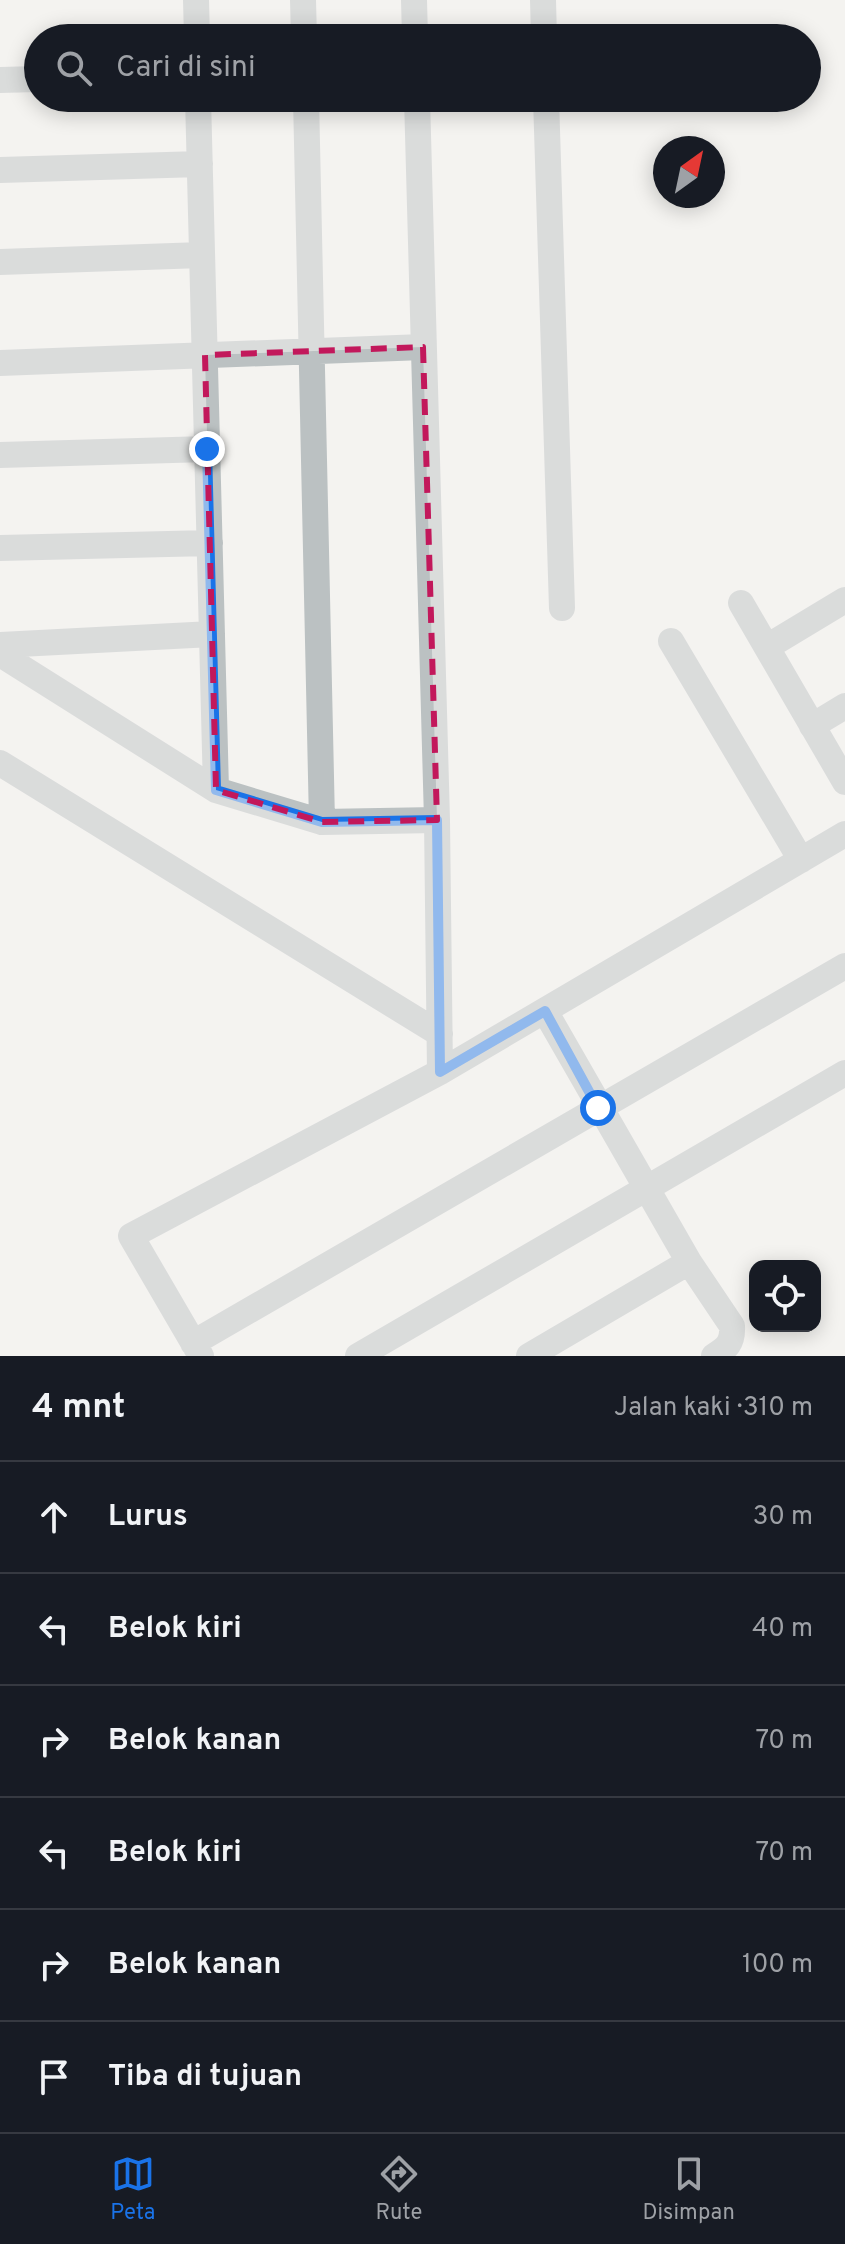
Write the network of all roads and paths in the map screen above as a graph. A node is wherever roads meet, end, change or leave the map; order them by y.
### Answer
1 (196, 0) edge
2 (303, 0) edge
3 (414, 0) edge
4 (543, 0) edge
5 (197, 24) edge
6 (304, 24) edge
7 (415, 24) edge
8 (544, 24) edge
9 (24, 79) edge
10 (0, 80) edge
11 (198, 112) edge
12 (306, 112) edge
13 (417, 112) edge
14 (546, 112) edge
15 (200, 164) junction
16 (0, 170) edge
17 (202, 255) junction
18 (0, 262) edge
19 (423, 347) junction
20 (312, 351) junction
21 (205, 355) junction
22 (0, 363) edge
23 (207, 449) junction
24 (0, 455) edge
25 (210, 543) junction
26 (0, 548) edge
27 (845, 600) edge
28 (741, 603) dead end
29 (562, 608) dead end
30 (212, 634) junction
31 (671, 641) dead end
32 (0, 645) edge
33 (767, 647) junction
34 (0, 654) edge
35 (845, 706) edge
36 (812, 726) junction
37 (0, 763) edge
38 (845, 782) edge
39 (216, 790) junction
40 (437, 820) junction
41 (322, 822) junction
42 (845, 834) edge
43 (801, 860) junction
44 (845, 966) edge
45 (545, 1011) junction
46 (440, 1034) junction
47 (440, 1072) junction
48 (845, 1073) edge
49 (598, 1108) junction
50 (646, 1189) junction
51 (689, 1262) junction
52 (197, 1349) edge
53 (358, 1356) edge
54 (529, 1356) edge
55 (714, 1356) edge

1 - 5 street
2 - 6 street
3 - 7 street
4 - 8 street
9 - 10 street
11 - 15 street
12 - 20 street
13 - 19 street
14 - 29 street
15 - 16 street
15 - 17 street
17 - 18 street
17 - 21 street
19 - 20 street
19 - 40 street
20 - 21 street
20 - 41 street
21 - 22 street
21 - 23 street
23 - 24 street
23 - 25 street
25 - 26 street
25 - 30 street
27 - 33 street
28 - 33 street
30 - 32 street
30 - 39 street
31 - 43 street
33 - 36 street
34 - 39 street
35 - 36 street
36 - 38 street
37 - 46 street
39 - 41 street
40 - 41 street
40 - 46 street
42 - 43 street
43 - 45 street
44 - 49 street
45 - 47 street
45 - 49 street
46 - 47 street
47 - 52 street
48 - 50 street
49 - 50 street
49 - 52 street
50 - 51 street
50 - 53 street
51 - 54 street
51 - 55 street

